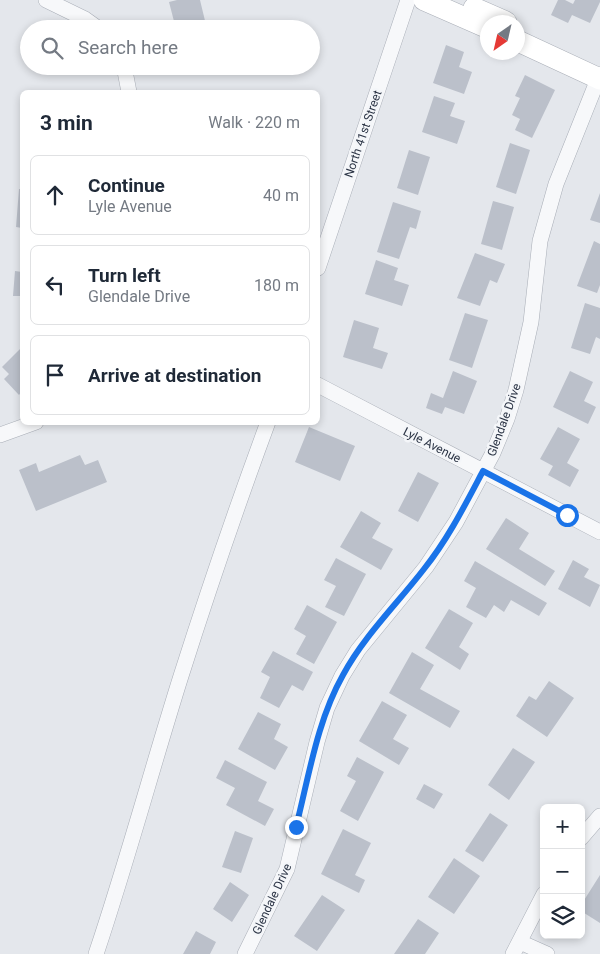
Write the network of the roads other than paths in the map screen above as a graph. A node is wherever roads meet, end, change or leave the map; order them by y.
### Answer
1 (46, 0) edge
2 (408, 0) edge
3 (424, 0) edge
4 (458, 0) edge
5 (491, 15) edge
6 (86, 20) edge
7 (480, 24) edge
8 (525, 41) edge
9 (126, 75) edge
10 (599, 77) edge
11 (129, 90) edge
12 (320, 262) edge
13 (320, 386) edge
14 (27, 425) edge
15 (267, 425) edge
16 (0, 434) edge
17 (483, 471) junction
18 (600, 532) edge
19 (600, 816) edge
20 (585, 833) edge
21 (540, 902) edge
22 (516, 948) edge
23 (96, 954) edge
24 (245, 954) edge
25 (547, 954) edge

1 - 6 street
2 - 12 street, North 41st Street
3 - 7 main road
4 - 5 main road
8 - 10 main road
9 - 11 street
10 - 17 street, Glendale Drive
13 - 17 street, Lyle Avenue
14 - 16 street
15 - 23 street
17 - 18 street, Lyle Avenue
17 - 24 street, Glendale Drive
19 - 20 street
21 - 22 street
22 - 25 street

